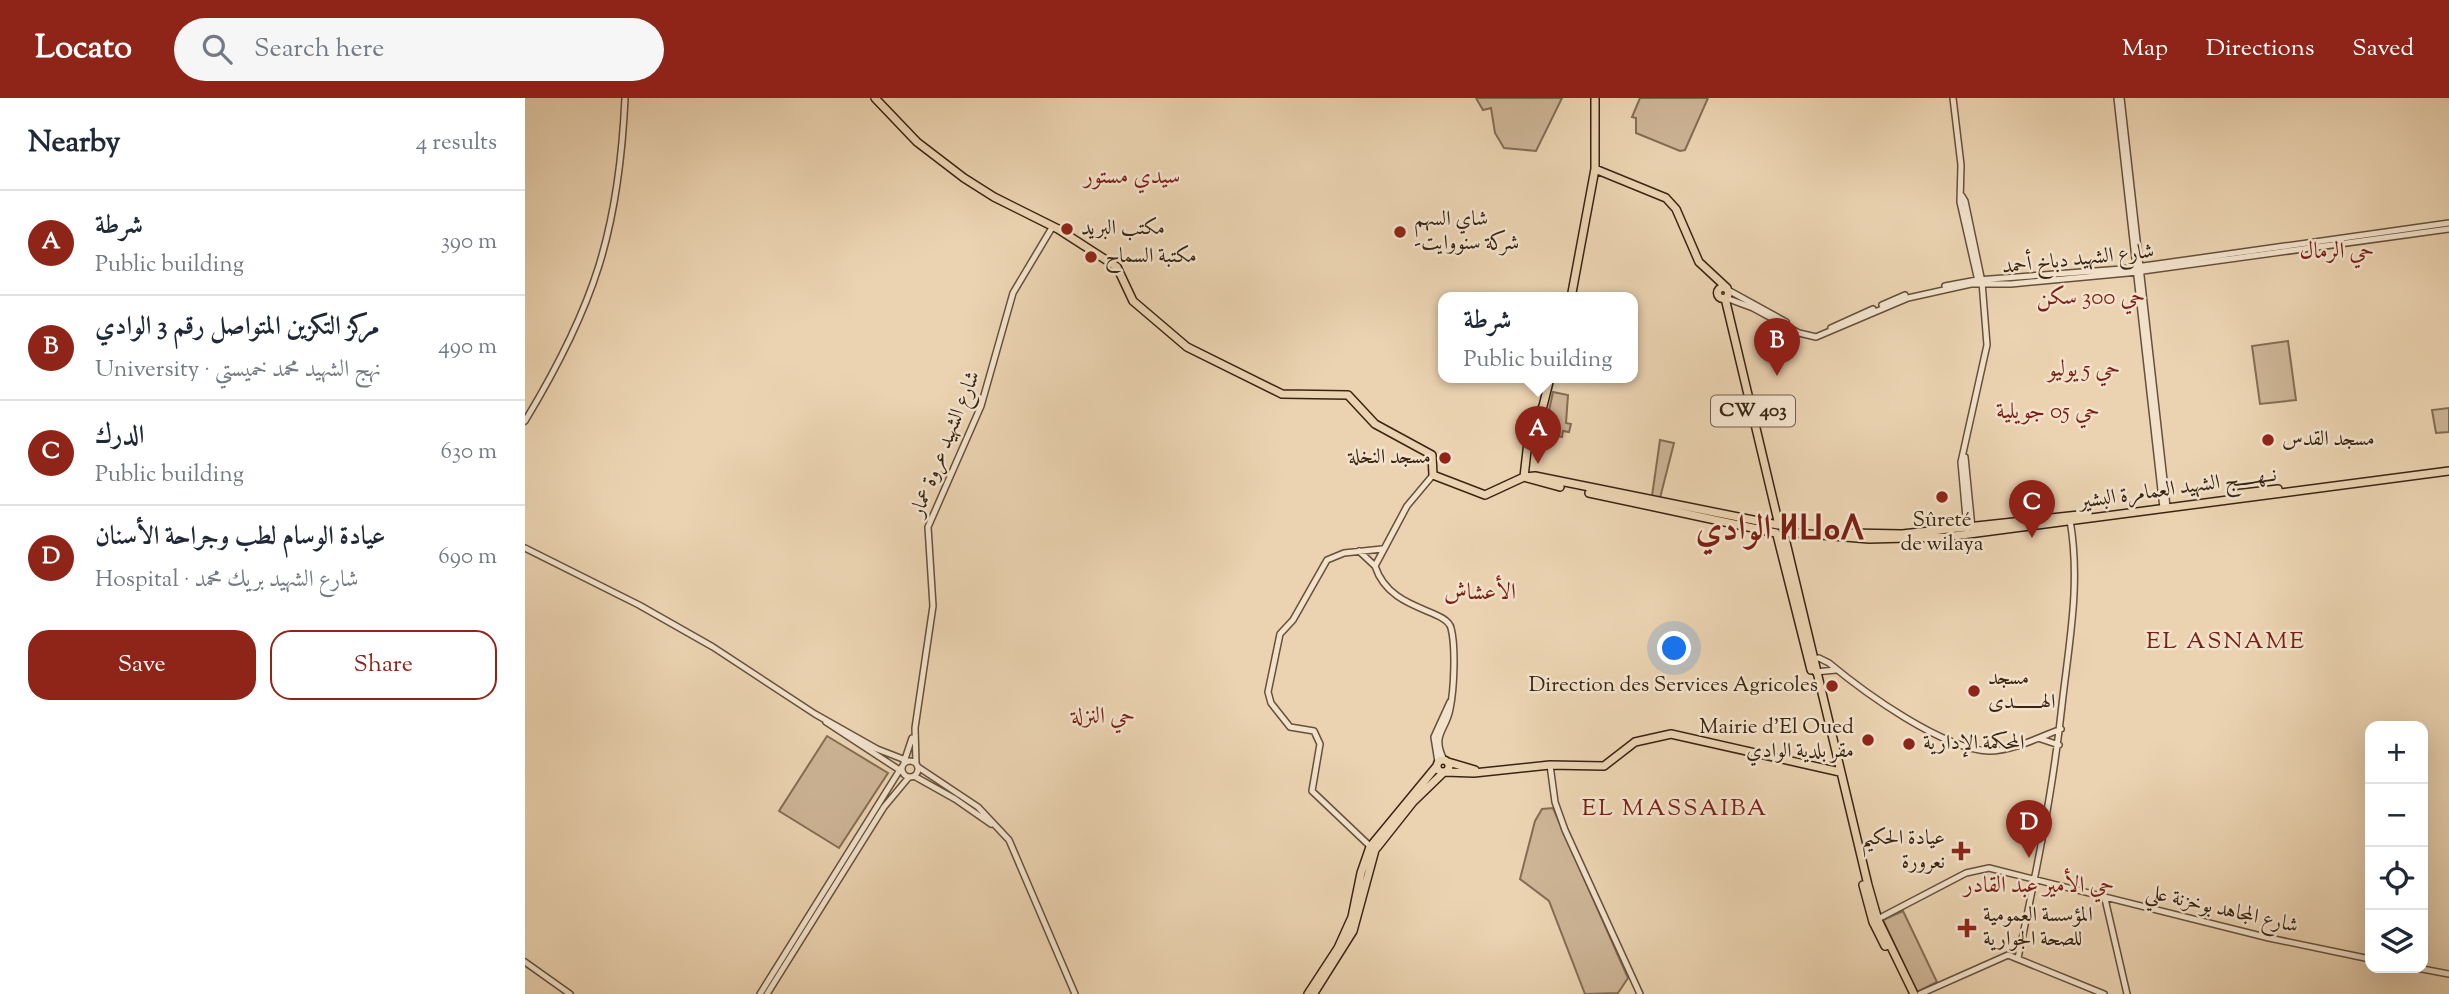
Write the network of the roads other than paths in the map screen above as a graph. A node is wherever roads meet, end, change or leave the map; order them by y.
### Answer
1 (625, 98) edge
2 (874, 98) edge
3 (1597, 98) edge
4 (1953, 98) edge
5 (2119, 98) edge
6 (1595, 169) junction
7 (2449, 223) edge
8 (1053, 226) junction
9 (2449, 229) edge
10 (2138, 269) junction
11 (1981, 284) junction
12 (1572, 292) edge
13 (1725, 293) junction
14 (1549, 383) edge
15 (525, 421) edge
16 (2449, 468) edge
17 (1433, 475) junction
18 (1524, 477) junction
19 (2165, 506) junction
20 (2070, 519) junction
21 (1781, 530) junction
22 (1970, 531) junction
23 (525, 548) edge
24 (1382, 549) junction
25 (1359, 551) junction
26 (1375, 566) junction
27 (1811, 659) junction
28 (1836, 670) junction
29 (1814, 673) junction
30 (815, 714) junction
31 (915, 728) junction
32 (2061, 729) junction
33 (2037, 738) junction
34 (2059, 745) junction
35 (903, 765) junction
36 (917, 765) junction
37 (1550, 765) junction
38 (1442, 766) junction
39 (1839, 772) junction
40 (911, 777) junction
41 (923, 780) junction
42 (902, 784) junction
43 (996, 827) junction
44 (1373, 848) junction
45 (2035, 880) junction
46 (2105, 899) junction
47 (1875, 921) junction
48 (2018, 958) junction
49 (2365, 958) edge
50 (525, 962) edge
51 (2428, 970) edge
52 (2449, 974) edge
53 (570, 994) edge
54 (761, 994) edge
55 (767, 994) edge
56 (1075, 994) edge
57 (1308, 994) edge
58 (1314, 994) edge
59 (1640, 994) edge
60 (1915, 994) edge
61 (2104, 994) edge
62 (2125, 994) edge

1 - 15 street
2 - 8 main road
3 - 6 main road
4 - 11 street
5 - 10 street
6 - 12 main road
6 - 13 main road, CW 403
7 - 10 street, شارع الشهيد دباخ أحمد
8 - 17 main road
8 - 31 street, شارع الشهيد عروة عمار
9 - 10 street, شارع الشهيد دباخ أحمد
10 - 11 street, شارع الشهيد دباخ أحمد
10 - 19 street
11 - 13 street, شارع الشهيد دباخ أحمد
11 - 22 street
13 - 21 main road, CW 403
14 - 18 main road
16 - 19 main road, نــهـــــج الشهيد العمامرة البشير
17 - 18 main road
17 - 24 street
18 - 21 main road, نــهـــــج الشهيد العمامرة البشير
19 - 20 main road, نــهـــــج الشهيد العمامرة البشير
20 - 22 main road, نــهـــــج الشهيد العمامرة البشير
20 - 32 street
21 - 22 main road, نــهـــــج الشهيد العمامرة البشير
21 - 27 main road
23 - 30 street
24 - 25 street
24 - 26 street
25 - 26 street
25 - 44 street
26 - 38 street
27 - 28 street
27 - 29 main road
28 - 29 street
28 - 33 street
29 - 39 main road
30 - 35 street
30 - 35 street
31 - 35 street, شارع الشهيد عروة عمار
31 - 36 street, شارع الشهيد عروة عمار
32 - 33 street
32 - 34 street
33 - 34 street
34 - 45 street
35 - 36 street
35 - 40 street
35 - 54 street, شارع الشهيد عروة عمار
36 - 40 street
36 - 43 street
37 - 38 main road
37 - 39 main road
37 - 59 street
38 - 44 main road
39 - 47 main road
40 - 41 street
40 - 42 street
41 - 42 street
41 - 43 street
42 - 55 street
43 - 56 street
44 - 57 main road
44 - 58 main road
45 - 46 street, شارع المجاهد بوخزنة علي
45 - 47 street, شارع المجاهد بوخزنة علي
45 - 48 street
46 - 49 street, شارع المجاهد بوخزنة علي
46 - 62 street
47 - 60 main road
48 - 60 street
48 - 61 street
50 - 53 street
51 - 52 street

